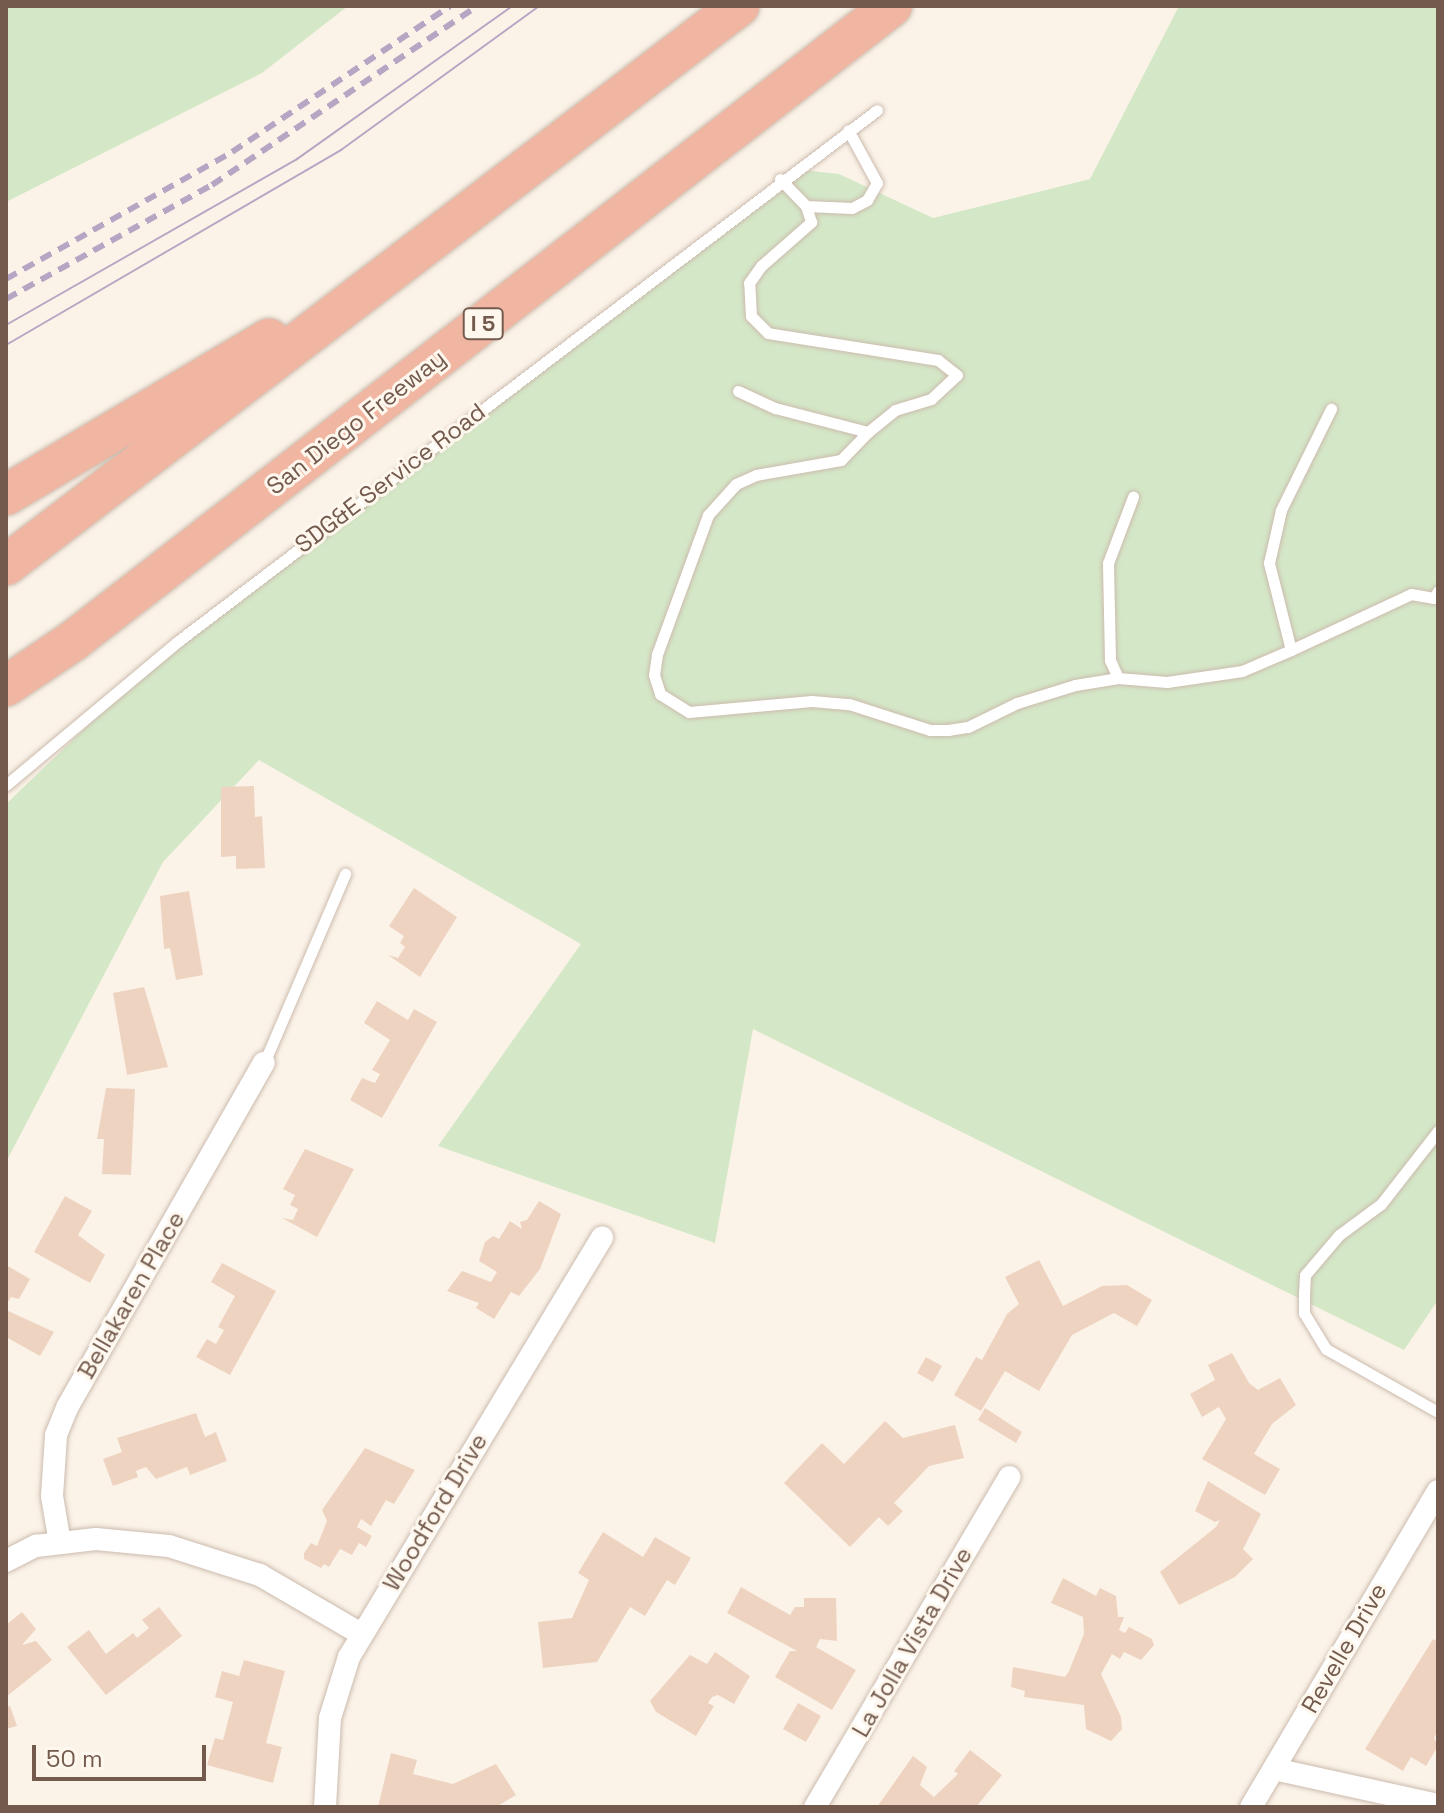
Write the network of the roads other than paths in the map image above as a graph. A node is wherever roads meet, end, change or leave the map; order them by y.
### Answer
1 (739, 6) edge
2 (892, 6) edge
3 (625, 94) junction
4 (877, 110) dead end
5 (848, 130) junction
6 (780, 179) junction
7 (806, 206) junction
8 (738, 391) dead end
9 (1331, 409) dead end
10 (868, 432) junction
11 (6, 495) edge
12 (1133, 497) dead end
13 (6, 565) edge
14 (1437, 597) edge
15 (73, 641) junction
16 (1291, 650) junction
17 (1118, 678) junction
18 (6, 686) edge
19 (6, 712) edge
20 (6, 785) edge
21 (345, 874) dead end
22 (264, 1063) joint
23 (1438, 1131) edge
24 (602, 1237) dead end
25 (1438, 1412) edge
26 (1009, 1477) dead end
27 (1438, 1491) edge
28 (60, 1543) junction
29 (6, 1561) edge
30 (361, 1634) junction
31 (1274, 1769) junction
32 (1438, 1805) edge
33 (325, 1807) edge
34 (815, 1807) edge
35 (1251, 1807) edge

1 - 3 highway
2 - 15 highway, San Diego Freeway / I 5
3 - 11 highway
3 - 13 highway
4 - 5 lane, SDG&E Service Road
5 - 6 lane, SDG&E Service Road
5 - 7 lane
6 - 7 lane
6 - 20 lane, SDG&E Service Road
7 - 10 lane
8 - 10 lane
9 - 16 lane
10 - 17 lane
12 - 17 lane
14 - 16 lane
15 - 18 highway, San Diego Freeway / I 5
15 - 19 highway
16 - 17 lane
21 - 22 lane
22 - 28 street, Bellakaren Place
23 - 25 lane
24 - 30 street, Woodford Drive
26 - 34 street, La Jolla Vista Drive
27 - 31 street, Revelle Drive
28 - 29 street
28 - 30 street
30 - 33 street, Woodford Drive
31 - 32 street
31 - 35 street, Revelle Drive

